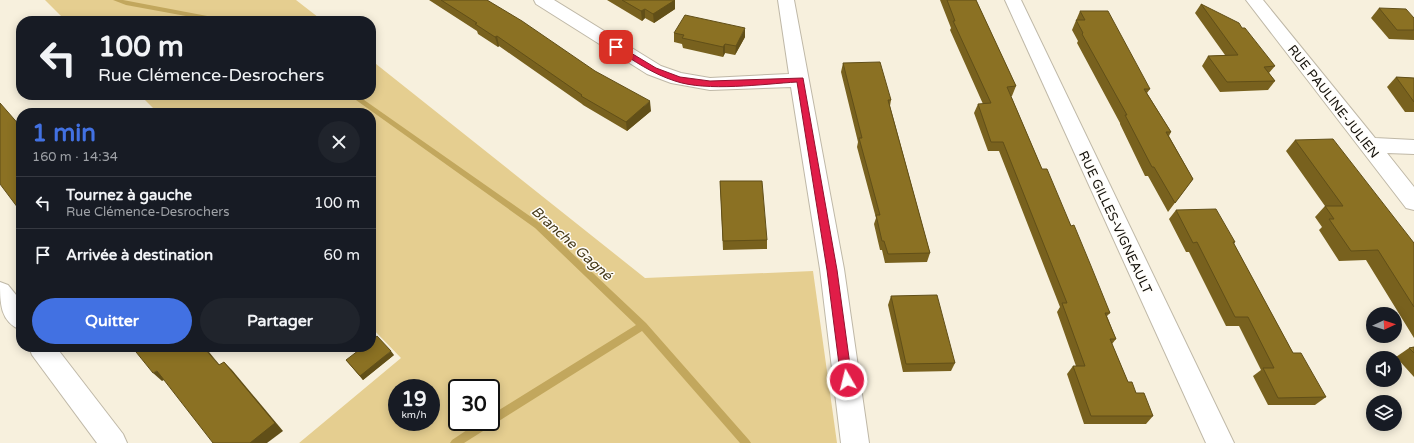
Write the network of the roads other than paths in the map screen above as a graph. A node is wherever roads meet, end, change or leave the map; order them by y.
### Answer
1 (542, 0) edge
2 (786, 0) edge
3 (1012, 0) edge
4 (1254, 0) edge
5 (800, 80) junction
6 (1370, 145) junction
7 (1414, 147) edge
8 (1414, 202) edge
9 (0, 292) edge
10 (16, 313) edge
11 (45, 352) edge
12 (113, 443) edge
13 (855, 443) edge
14 (1220, 443) edge

1 - 5 street
2 - 5 street
3 - 14 street, RUE GILLES-VIGNEAULT
4 - 6 street, RUE PAULINE-JULIEN
5 - 13 street
6 - 7 street
6 - 8 street, RUE PAULINE-JULIEN
9 - 10 street
11 - 12 street

